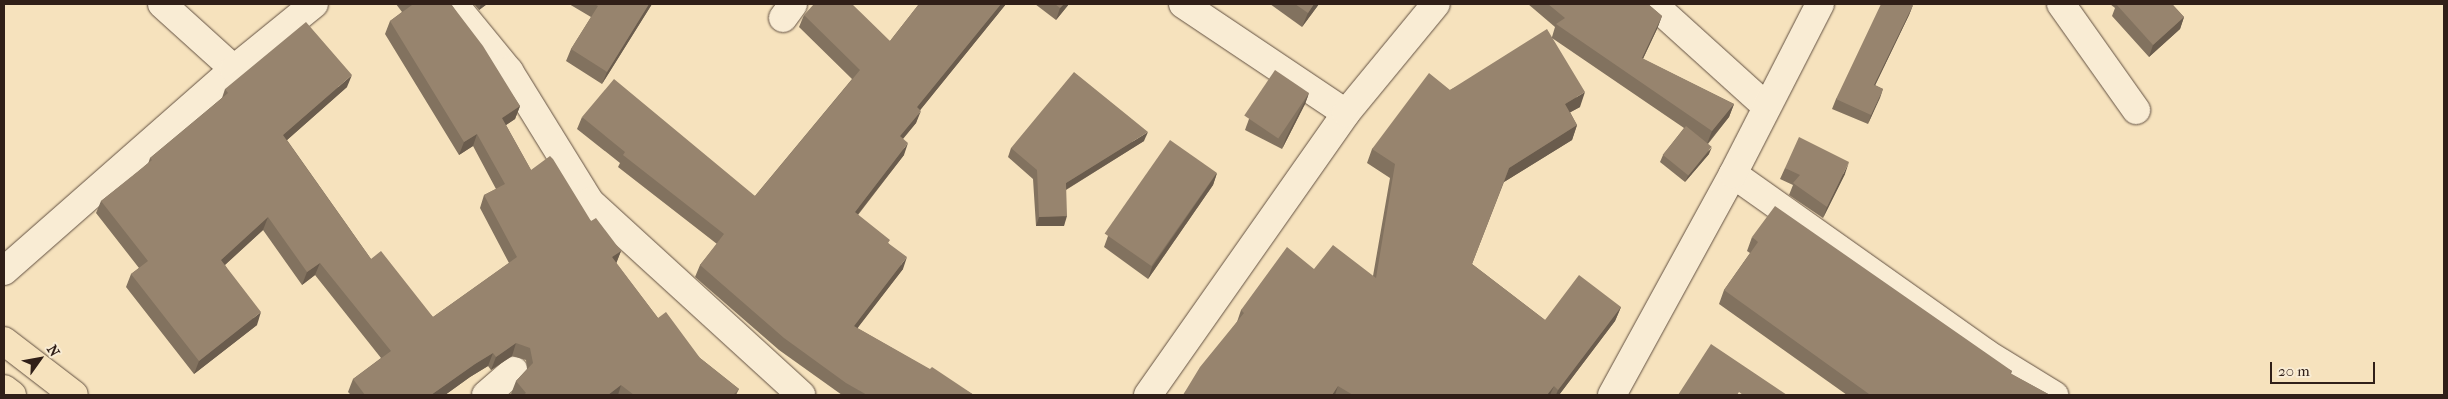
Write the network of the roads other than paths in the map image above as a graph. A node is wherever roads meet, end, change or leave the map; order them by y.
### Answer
1 (162, 4) edge
2 (314, 4) edge
3 (454, 4) edge
4 (1184, 4) edge
5 (1436, 4) edge
6 (1653, 4) edge
7 (1820, 4) edge
8 (2060, 4) edge
9 (234, 69) junction
10 (1766, 106) junction
11 (2136, 110) dead end
12 (1346, 112) junction
13 (1732, 174) junction
14 (4, 271) edge
15 (4, 341) edge
16 (514, 371) dead end
17 (4, 389) edge
18 (12, 395) edge
19 (74, 395) edge
20 (486, 395) edge
21 (801, 395) edge
22 (1148, 395) edge
23 (1612, 395) edge
24 (2054, 395) edge

1 - 9 street
2 - 9 street
3 - 21 street
4 - 12 street
5 - 12 street
6 - 10 street
7 - 10 street
8 - 11 street
9 - 14 street
10 - 13 street
12 - 22 street
13 - 23 street
13 - 24 street
15 - 19 main road
16 - 20 street
17 - 18 main road

